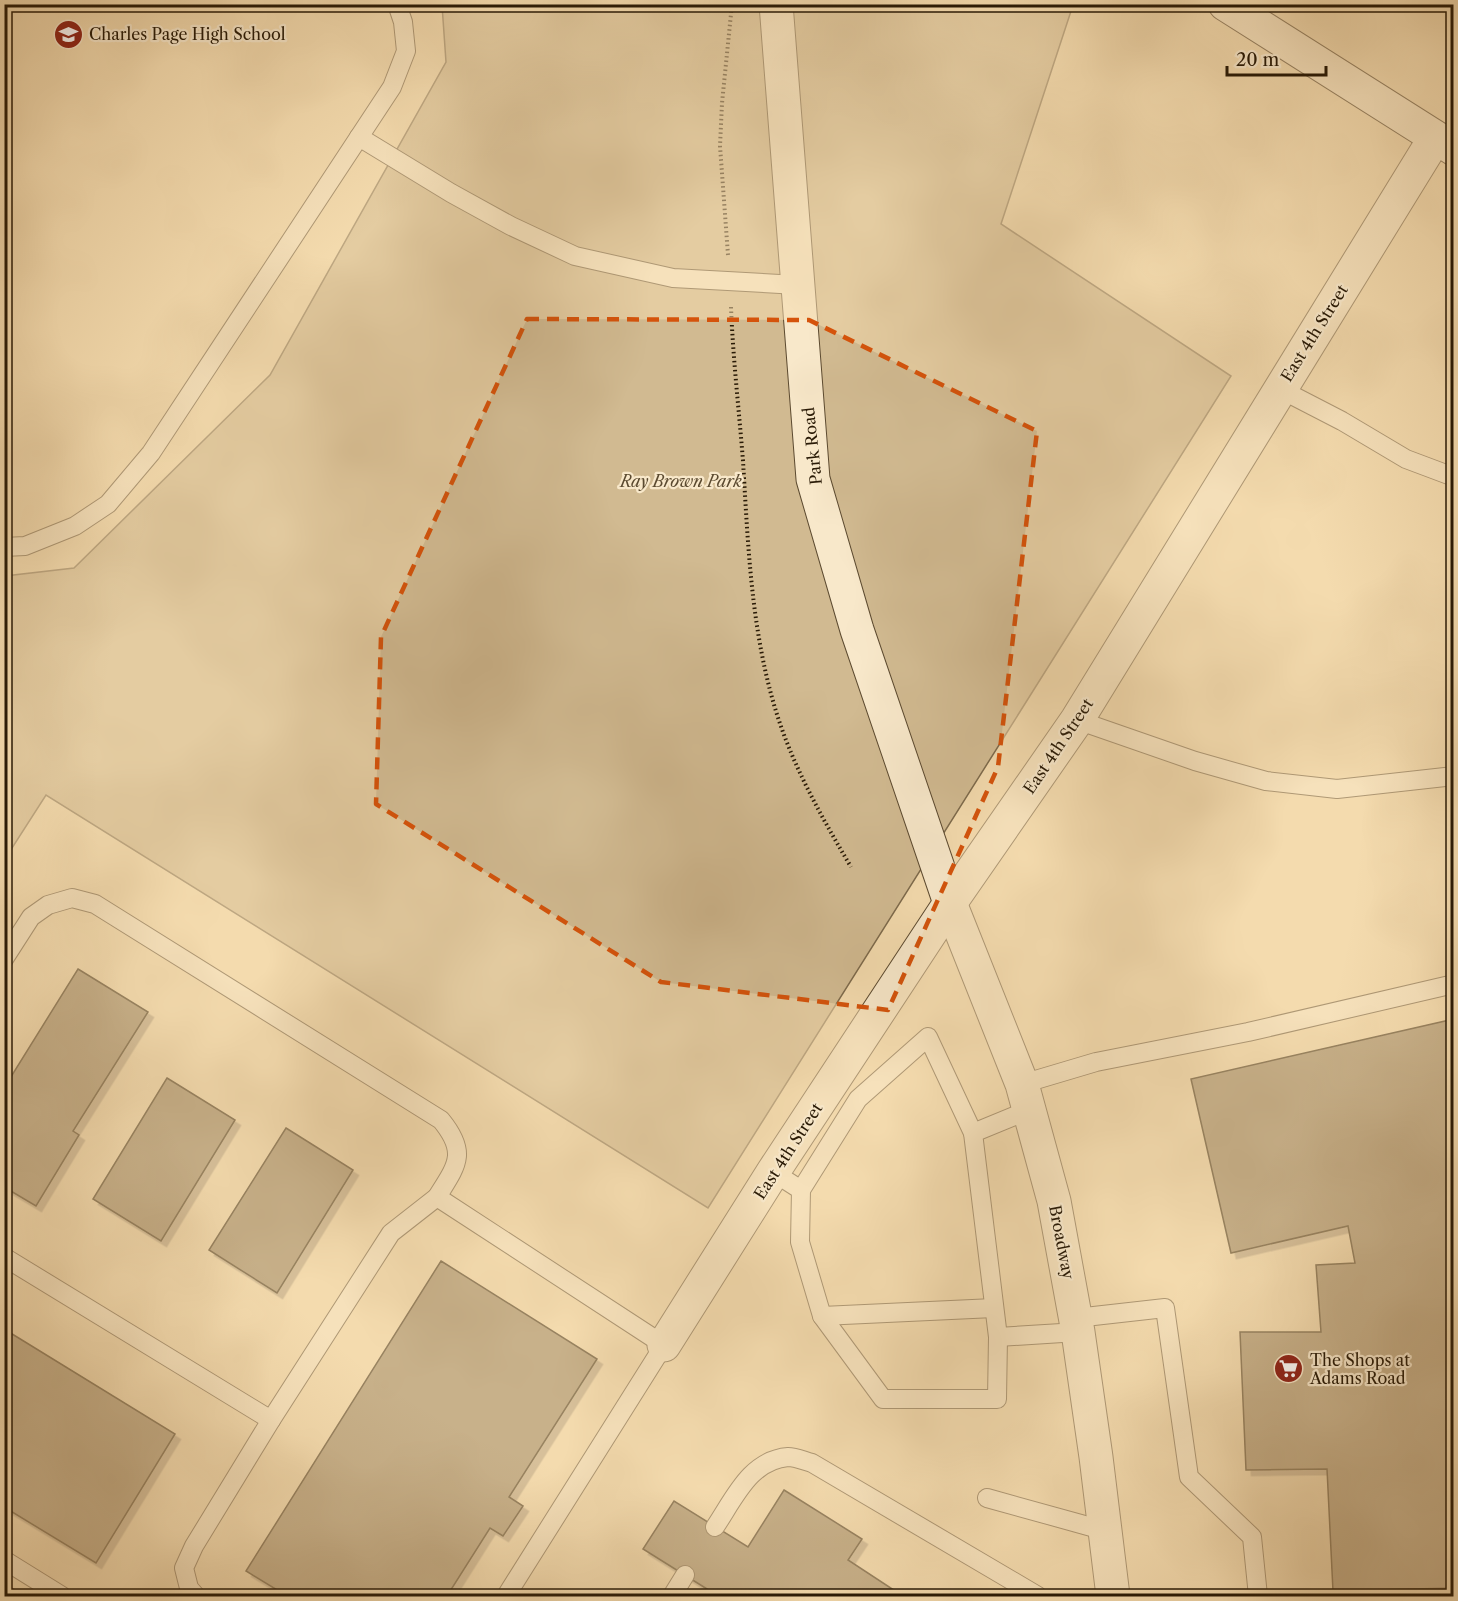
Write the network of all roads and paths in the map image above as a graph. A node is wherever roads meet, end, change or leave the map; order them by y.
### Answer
1 (397, 4) edge
2 (732, 4) edge
3 (776, 4) edge
4 (1225, 4) edge
5 (359, 137) junction
6 (1444, 143) edge
7 (730, 281) junction
8 (798, 285) junction
9 (1280, 389) junction
10 (1454, 477) edge
11 (4, 547) edge
12 (1077, 720) junction
13 (1454, 776) edge
14 (851, 867) dead end
15 (950, 903) junction
16 (4, 959) edge
17 (1454, 984) edge
18 (1025, 1097) junction
19 (973, 1134) junction
20 (773, 1173) junction
21 (801, 1190) junction
22 (437, 1197) junction
23 (4, 1257) edge
24 (994, 1308) junction
25 (822, 1316) junction
26 (1077, 1325) junction
27 (998, 1337) junction
28 (664, 1345) junction
29 (270, 1420) junction
30 (987, 1498) dead end
31 (715, 1527) dead end
32 (1106, 1531) junction
33 (4, 1560) edge
34 (685, 1575) dead end
35 (62, 1596) edge
36 (196, 1596) edge
37 (506, 1596) edge
38 (672, 1596) edge
39 (1038, 1596) edge
40 (1113, 1596) edge
41 (1258, 1596) edge

1 - 5 lane
2 - 7 path
3 - 8 street, Park Road
4 - 6 street
5 - 7 lane
5 - 11 lane
6 - 9 street, East 4th Street
7 - 8 lane
7 - 14 path
8 - 15 street, Park Road
9 - 10 lane
9 - 12 street, East 4th Street
12 - 13 lane
12 - 15 street, East 4th Street
15 - 18 street, Broadway
15 - 20 street, East 4th Street
16 - 22 lane
17 - 18 lane
18 - 19 lane
18 - 26 street, Broadway
19 - 21 lane
19 - 24 lane
20 - 21 lane
20 - 28 street, East 4th Street
21 - 25 lane
22 - 28 lane
22 - 29 lane
23 - 29 lane
24 - 25 lane
24 - 27 lane
25 - 27 lane
26 - 27 lane
26 - 32 street, Broadway
26 - 41 lane
28 - 37 lane
29 - 36 lane
30 - 32 lane
31 - 39 lane
32 - 40 street, Broadway
33 - 35 lane
34 - 38 lane

